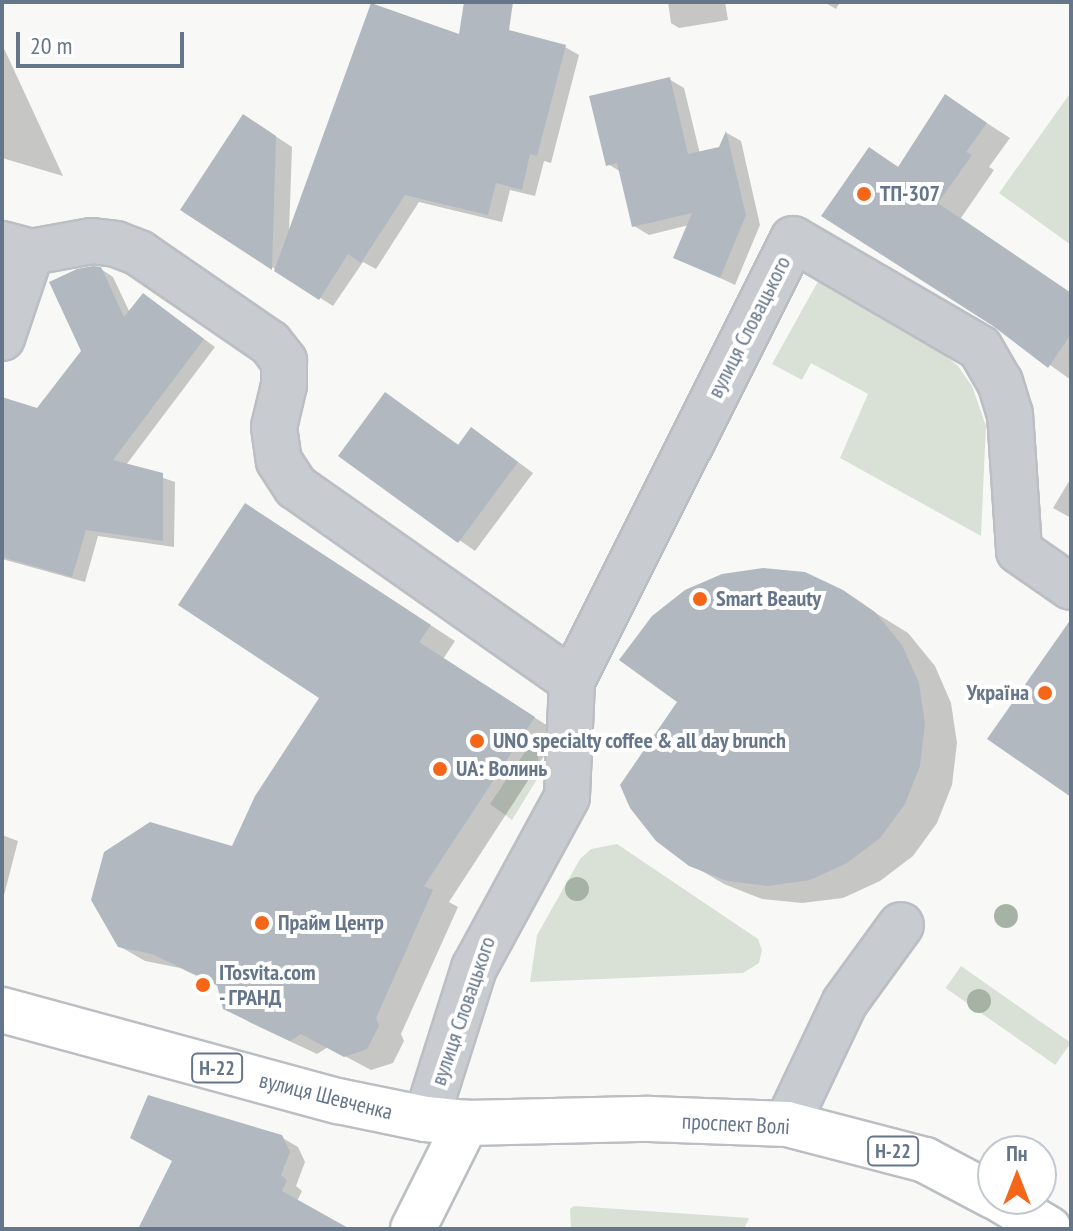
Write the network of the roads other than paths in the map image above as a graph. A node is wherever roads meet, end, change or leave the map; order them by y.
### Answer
1 (16, 248) edge
2 (2, 338) edge
3 (1071, 587) edge
4 (572, 681) junction
5 (901, 925) dead end
6 (2, 1010) edge
7 (446, 1121) junction
8 (787, 1124) junction
9 (977, 1188) edge
10 (1026, 1215) edge
11 (413, 1229) edge
12 (1049, 1229) edge

1 - 2 street
1 - 4 street
3 - 4 street, вулиця Словацького
4 - 7 street, вулиця Словацького
5 - 8 street
6 - 7 main road, вулиця Шевченка / Н-22
7 - 8 main road, проспект Волі / Н-22
7 - 11 main road, вулиця Словацького
8 - 9 main road, проспект Волі / Н-22
10 - 12 main road

